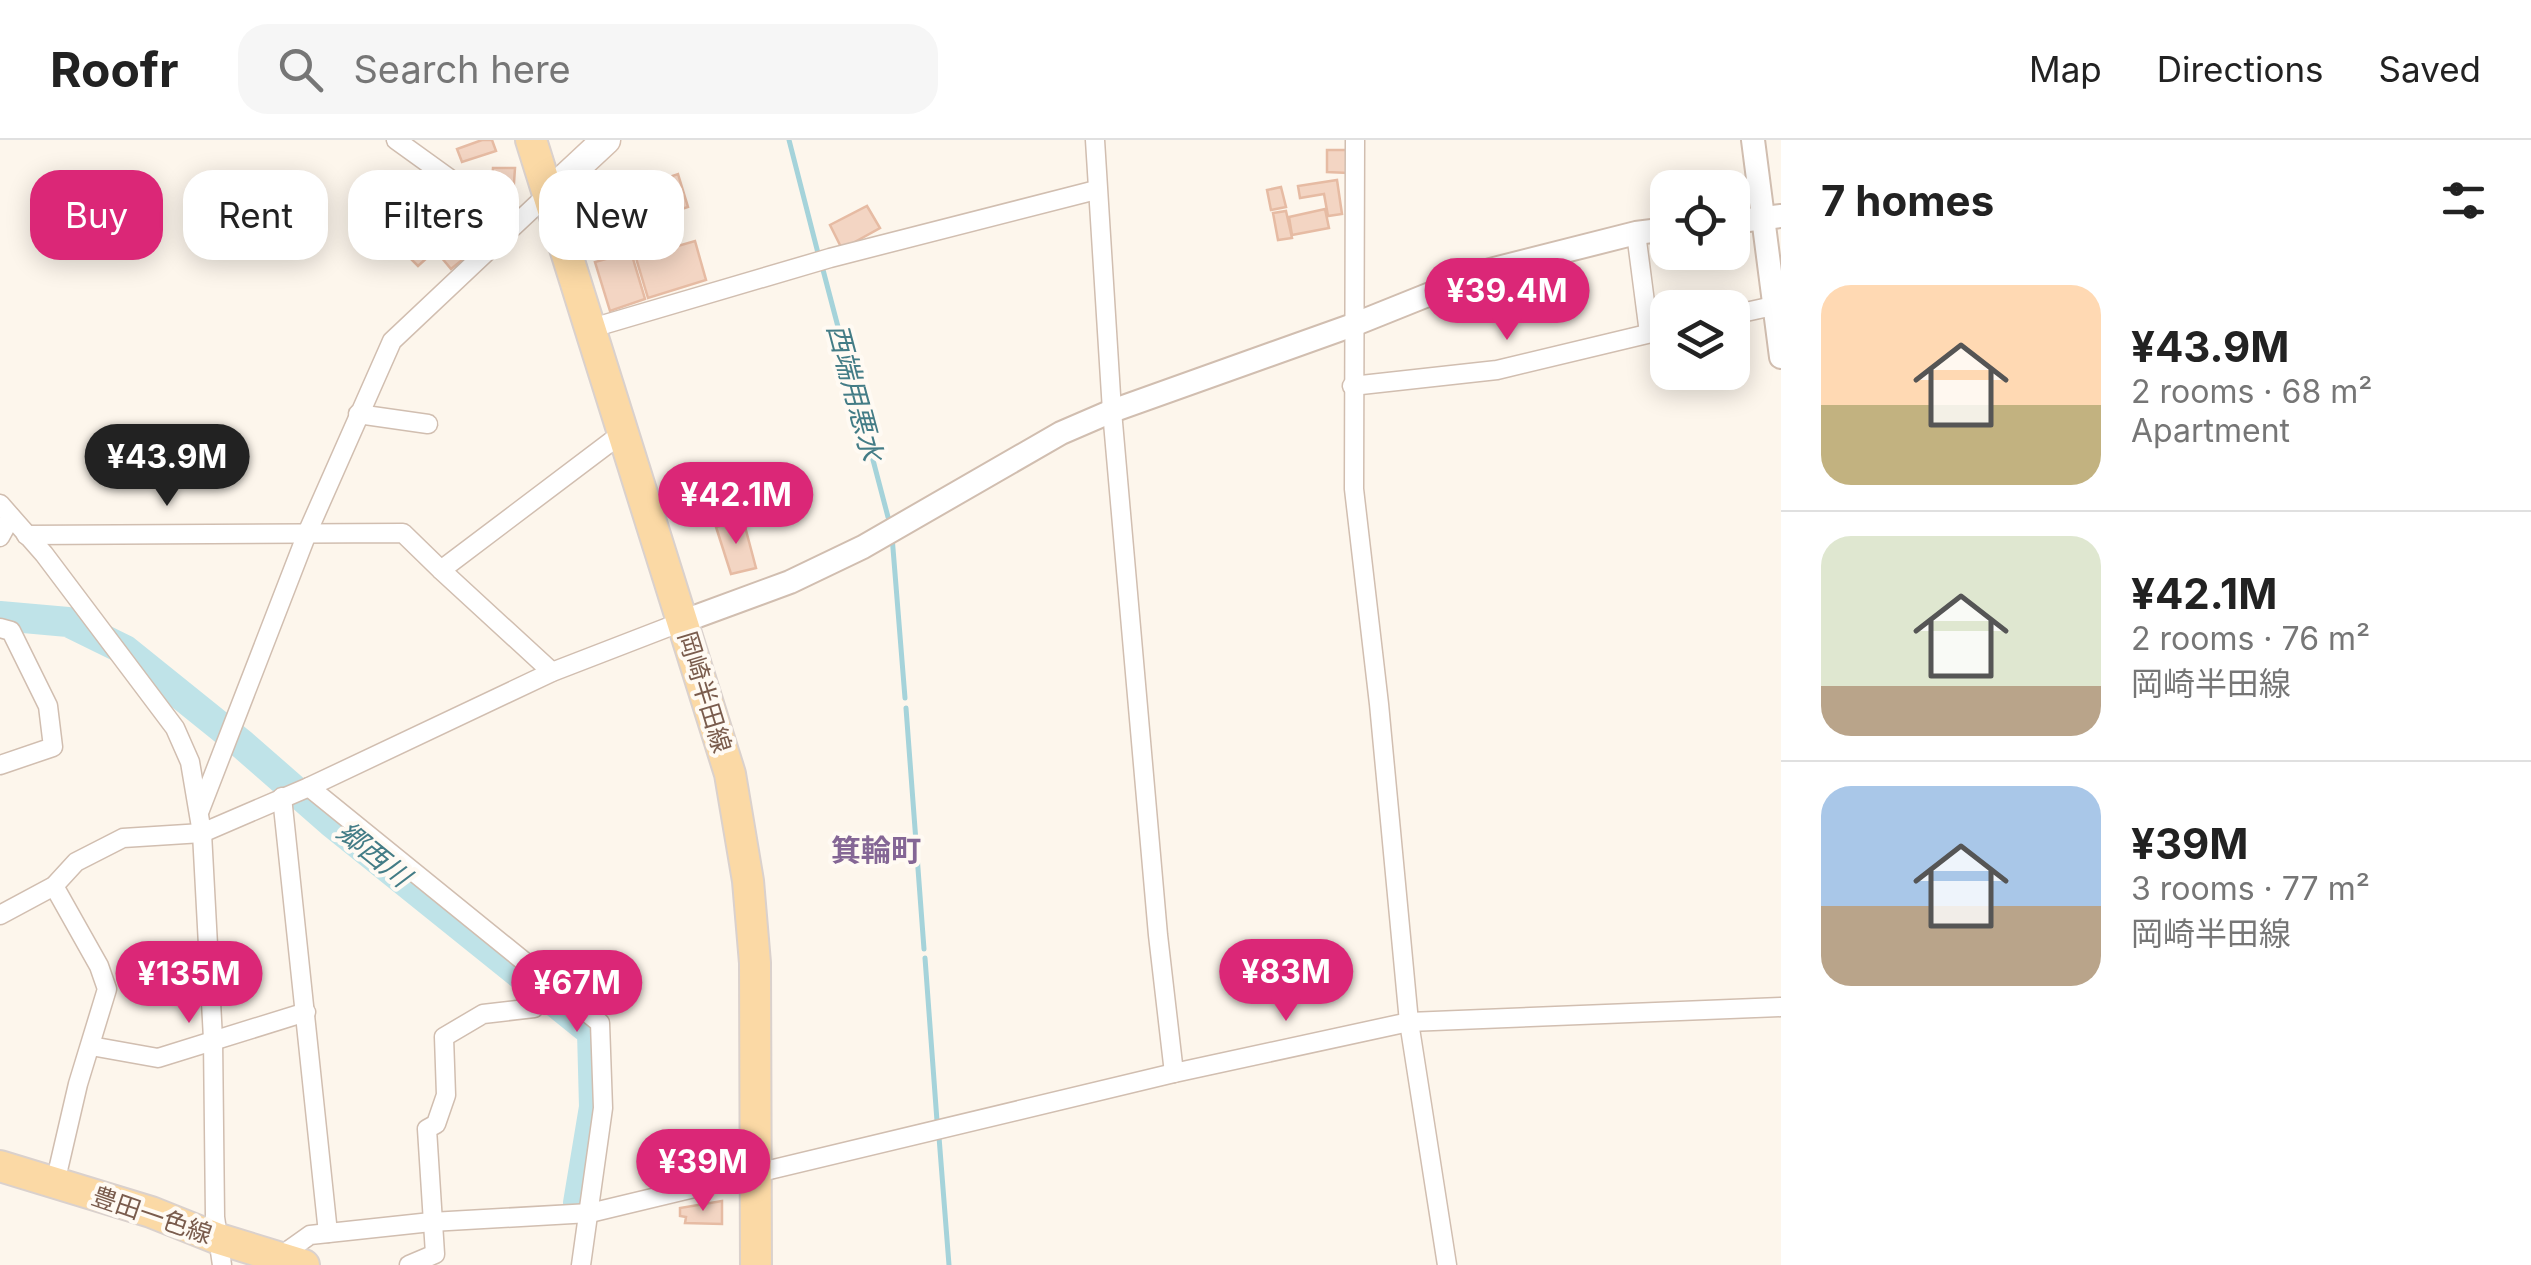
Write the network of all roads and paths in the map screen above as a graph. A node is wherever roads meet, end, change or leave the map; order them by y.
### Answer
1 (396, 140) edge
2 (531, 140) edge
3 (606, 140) edge
4 (1095, 140) edge
5 (1355, 140) edge
6 (1753, 140) edge
7 (438, 170) edge
8 (540, 170) edge
9 (574, 170) edge
10 (1096, 190) junction
11 (539, 202) edge
12 (1772, 217) edge
13 (519, 220) edge
14 (1650, 231) edge
15 (1636, 233) junction
16 (477, 260) edge
17 (570, 260) edge
18 (1650, 295) edge
19 (1773, 306) junction
20 (1750, 311) edge
21 (1353, 325) junction
22 (592, 328) junction
23 (1650, 333) edge
24 (1781, 356) edge
25 (1352, 386) junction
26 (1112, 411) junction
27 (358, 414) junction
28 (428, 424) dead end
29 (625, 431) junction
30 (6, 510) edge
31 (308, 531) junction
32 (26, 535) junction
33 (0, 537) edge
34 (441, 570) junction
35 (684, 622) junction
36 (0, 628) edge
37 (552, 672) junction
38 (0, 765) edge
39 (309, 787) junction
40 (282, 797) junction
41 (199, 811) junction
42 (202, 833) junction
43 (54, 886) junction
44 (0, 915) edge
45 (554, 986) junction
46 (1781, 1007) edge
47 (306, 1012) junction
48 (1409, 1022) junction
49 (214, 1039) junction
50 (90, 1046) junction
51 (1174, 1074) junction
52 (0, 1166) edge
53 (756, 1173) junction
54 (55, 1183) junction
55 (590, 1213) junction
56 (431, 1222) junction
57 (328, 1233) junction
58 (219, 1251) edge
59 (292, 1261) edge
60 (409, 1265) edge
61 (580, 1265) edge
62 (756, 1265) edge
63 (1447, 1265) edge

1 - 7 street
2 - 8 main road, 岡崎半田線
3 - 9 main road
4 - 10 street
5 - 21 street
6 - 12 street
10 - 22 street
10 - 26 street
11 - 13 street
12 - 19 street
14 - 15 street
15 - 18 street
15 - 21 street
16 - 27 street
17 - 22 main road, 岡崎半田線
19 - 20 street
19 - 24 street
21 - 25 street
21 - 26 street
22 - 29 main road, 岡崎半田線
23 - 25 street
25 - 48 street
26 - 35 street
26 - 51 street
27 - 28 street
27 - 31 street
29 - 34 street
29 - 35 main road, 岡崎半田線
30 - 32 street
30 - 33 street
31 - 32 street
31 - 34 street
31 - 41 street
32 - 41 street
34 - 37 street
35 - 37 street
35 - 53 main road, 岡崎半田線
36 - 38 street
37 - 39 street
39 - 40 street
39 - 45 street
40 - 42 street
40 - 47 street
41 - 42 street
42 - 43 street
42 - 49 street
43 - 44 street
43 - 50 street
45 - 55 street
45 - 56 street
46 - 48 street
47 - 49 street
47 - 57 street
48 - 51 street
48 - 63 street
49 - 50 street
49 - 58 street
50 - 54 street
51 - 53 street
52 - 54 main road, 豊田一色線
53 - 55 street
53 - 62 main road, 岡崎半田線
54 - 58 main road, 豊田一色線
55 - 56 street
55 - 61 street
56 - 57 street
56 - 60 street
57 - 59 street
58 - 59 main road, 豊田一色線

